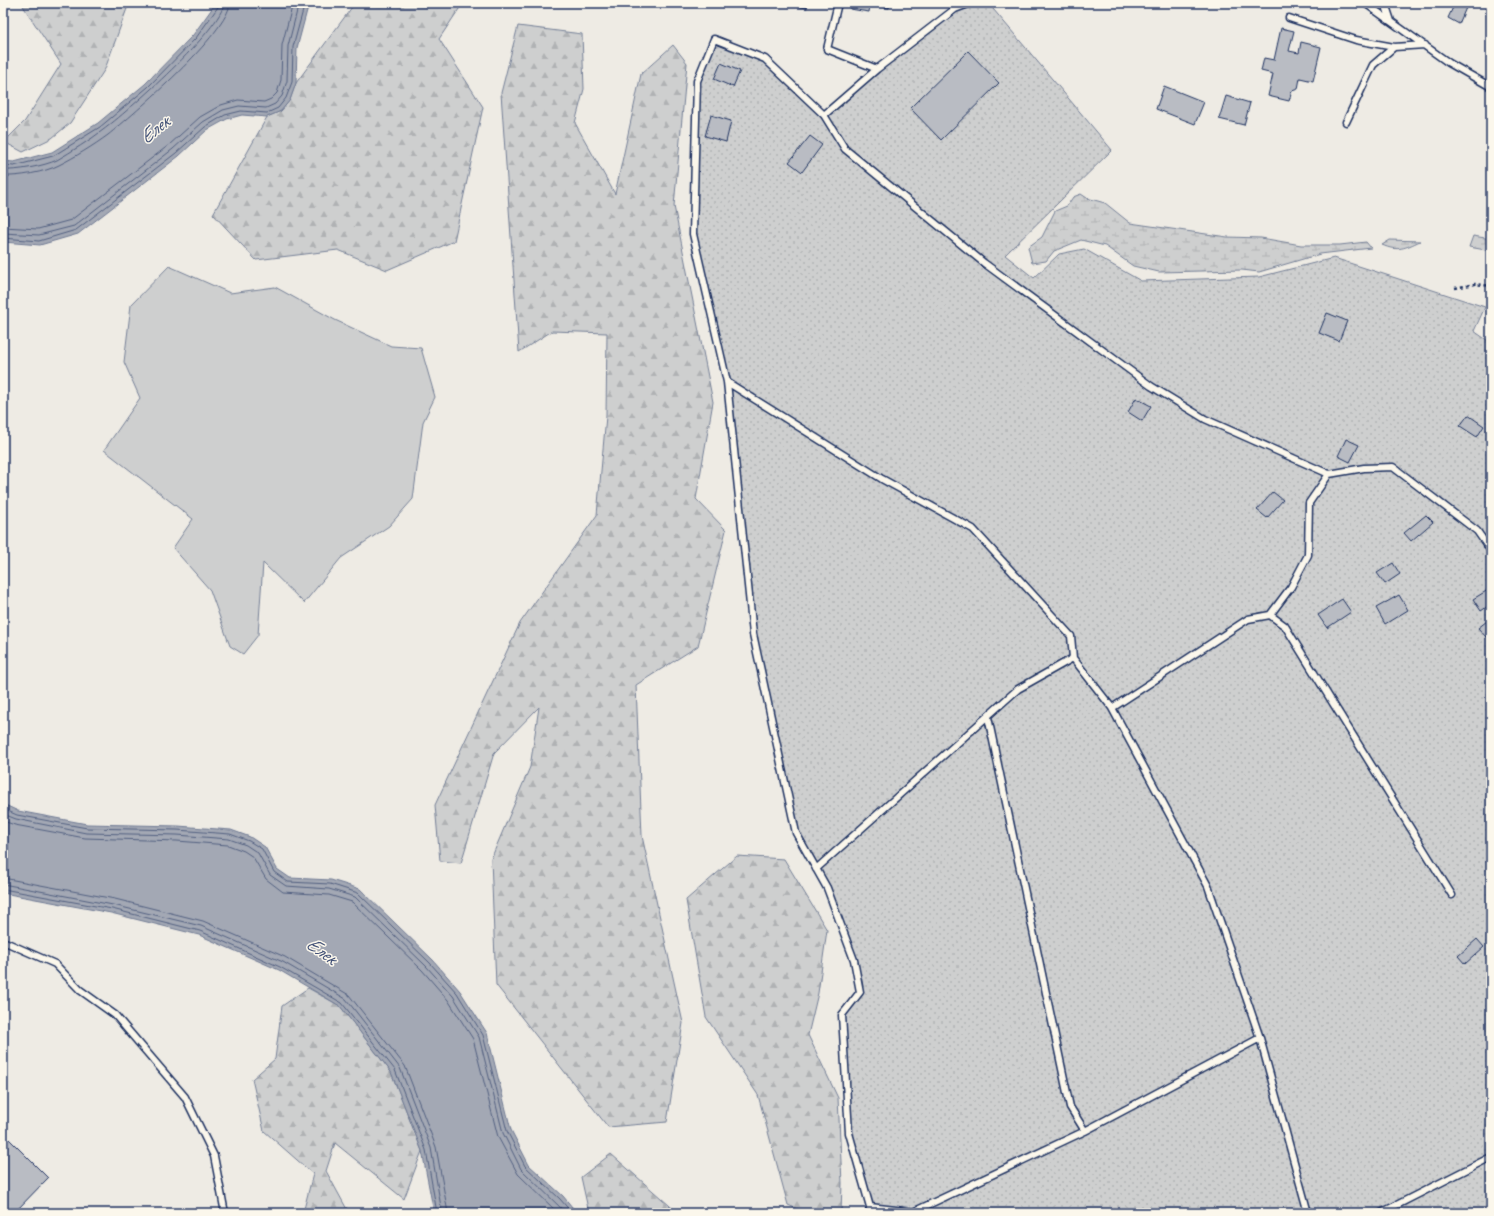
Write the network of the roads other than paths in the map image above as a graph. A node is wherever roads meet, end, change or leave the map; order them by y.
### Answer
1 (838, 3) edge
2 (971, 3) edge
3 (1365, 3) edge
4 (1385, 3) edge
5 (1289, 18) dead end
6 (1391, 21) junction
7 (1425, 45) junction
8 (1394, 47) junction
9 (877, 69) junction
10 (1491, 87) edge
11 (824, 115) junction
12 (1346, 122) dead end
13 (728, 382) junction
14 (1329, 474) junction
15 (1491, 551) edge
16 (1270, 615) junction
17 (1073, 658) junction
18 (1112, 708) junction
19 (988, 717) junction
20 (816, 869) junction
21 (1452, 895) dead end
22 (3, 941) edge
23 (1260, 1038) junction
24 (1085, 1131) junction
25 (1491, 1157) edge
26 (869, 1210) edge
27 (225, 1213) edge
28 (1308, 1213) edge
29 (1381, 1213) edge

1 - 9 lane
2 - 9 lane
3 - 6 lane
4 - 6 lane
5 - 8 lane
6 - 7 lane
7 - 8 lane
7 - 10 lane
8 - 12 lane
9 - 11 lane
11 - 13 lane
11 - 14 lane
13 - 17 lane
13 - 20 lane
14 - 15 lane
14 - 16 lane
16 - 18 lane
16 - 21 lane
17 - 18 lane
17 - 19 lane
18 - 23 lane
19 - 20 lane
19 - 24 lane
20 - 26 lane
22 - 27 lane
23 - 24 lane
23 - 28 lane
24 - 26 lane
25 - 29 lane

